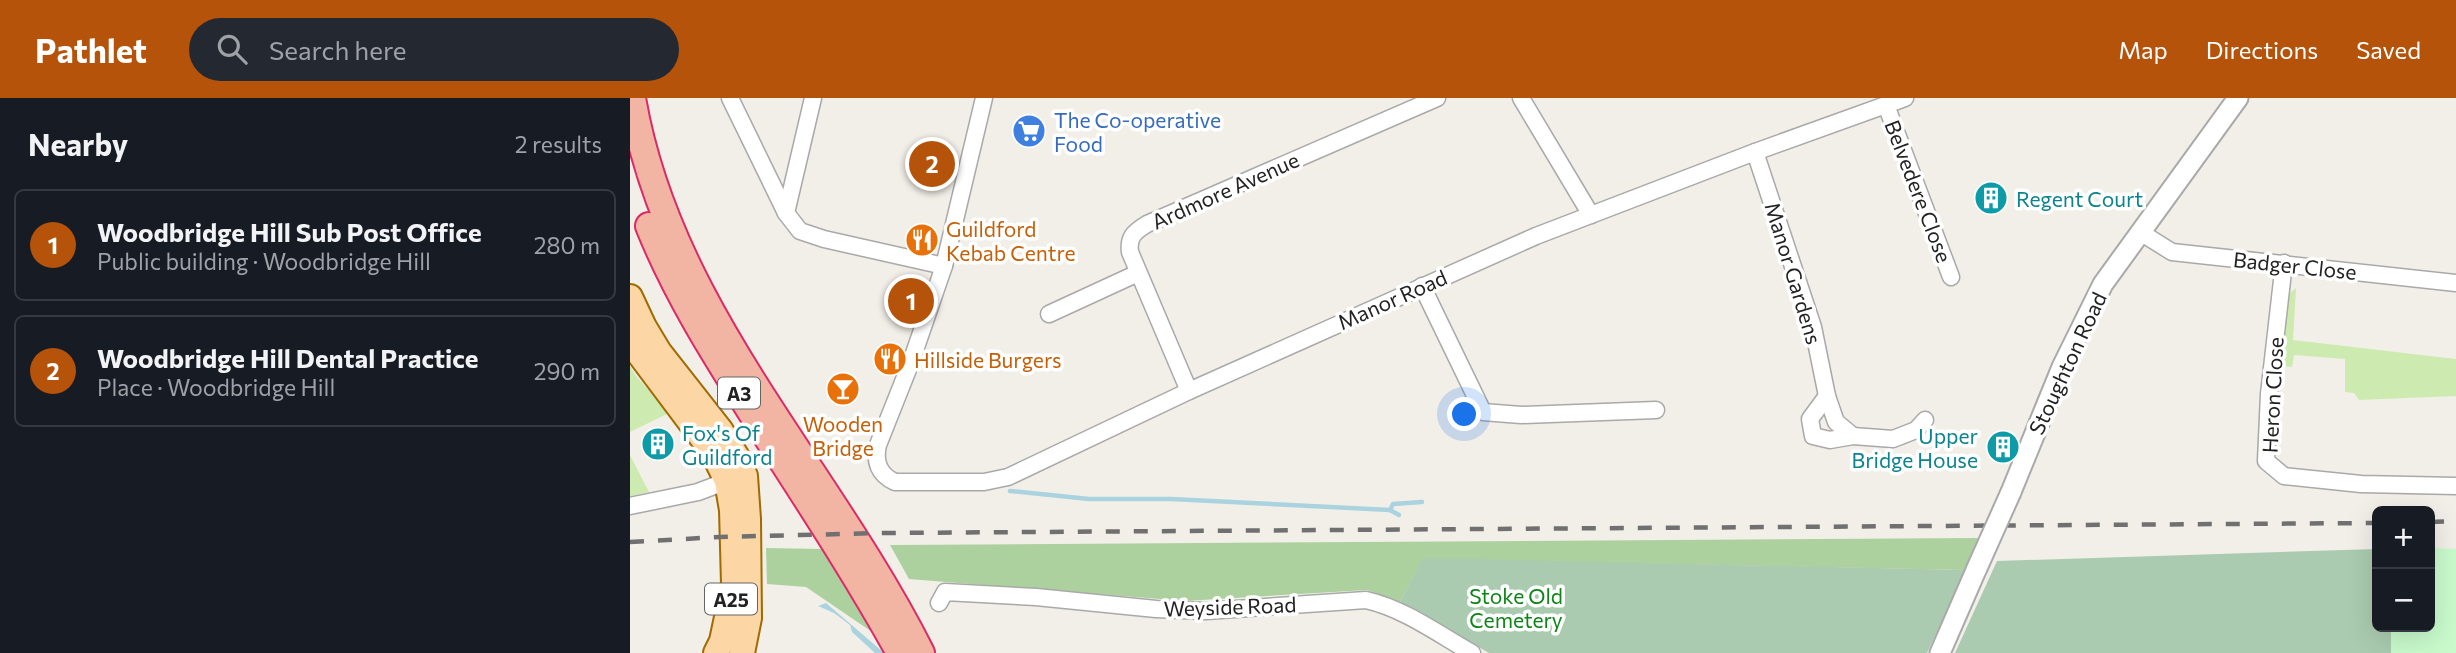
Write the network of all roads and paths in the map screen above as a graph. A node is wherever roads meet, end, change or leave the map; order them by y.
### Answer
1 (632, 98) edge
2 (730, 98) edge
3 (813, 98) edge
4 (984, 98) edge
5 (1437, 98) edge
6 (1521, 98) edge
7 (1905, 98) edge
8 (2238, 98) edge
9 (1886, 105) junction
10 (1755, 152) junction
11 (630, 172) edge
12 (786, 213) junction
13 (1591, 215) junction
14 (2140, 232) junction
15 (2284, 264) junction
16 (944, 265) junction
17 (1138, 273) junction
18 (1951, 278) dead end
19 (2456, 283) edge
20 (1422, 286) junction
21 (630, 297) edge
22 (1049, 314) dead end
23 (630, 337) edge
24 (1189, 391) junction
25 (1827, 396) junction
26 (1656, 410) dead end
27 (1925, 420) dead end
28 (1853, 436) junction
29 (727, 481) junction
30 (2455, 482) edge
31 (630, 506) edge
32 (740, 533) junction
33 (939, 603) dead end
34 (904, 641) edge
35 (716, 653) edge
36 (743, 653) edge
37 (921, 653) edge
38 (1472, 653) edge
39 (1940, 653) edge

1 - 34 highway, A3
2 - 12 street
3 - 12 street
4 - 16 street
5 - 17 street, Ardmore Avenue
6 - 13 street
7 - 9 street, Manor Road
8 - 14 street, Stoughton Road
9 - 10 street, Manor Road
9 - 18 street, Belvedere Close
10 - 13 street, Manor Road
10 - 25 street, Manor Gardens
11 - 34 highway, A3
12 - 16 street
13 - 20 street, Manor Road
14 - 15 street, Badger Close
14 - 39 street, Stoughton Road, bridge
15 - 19 street, Badger Close
15 - 30 street, Heron Close
16 - 24 street, Manor Road
17 - 22 street
17 - 24 street, Ardmore Avenue
20 - 24 street, Manor Road
20 - 26 street
21 - 32 main road, A25
23 - 29 main road, A25
25 - 28 street, Manor Gardens
25 - 28 street
27 - 28 street
29 - 31 street
29 - 32 main road, A25
32 - 35 main road, A25
32 - 36 main road, A25
33 - 38 street, Weyside Road
34 - 37 highway, A3

